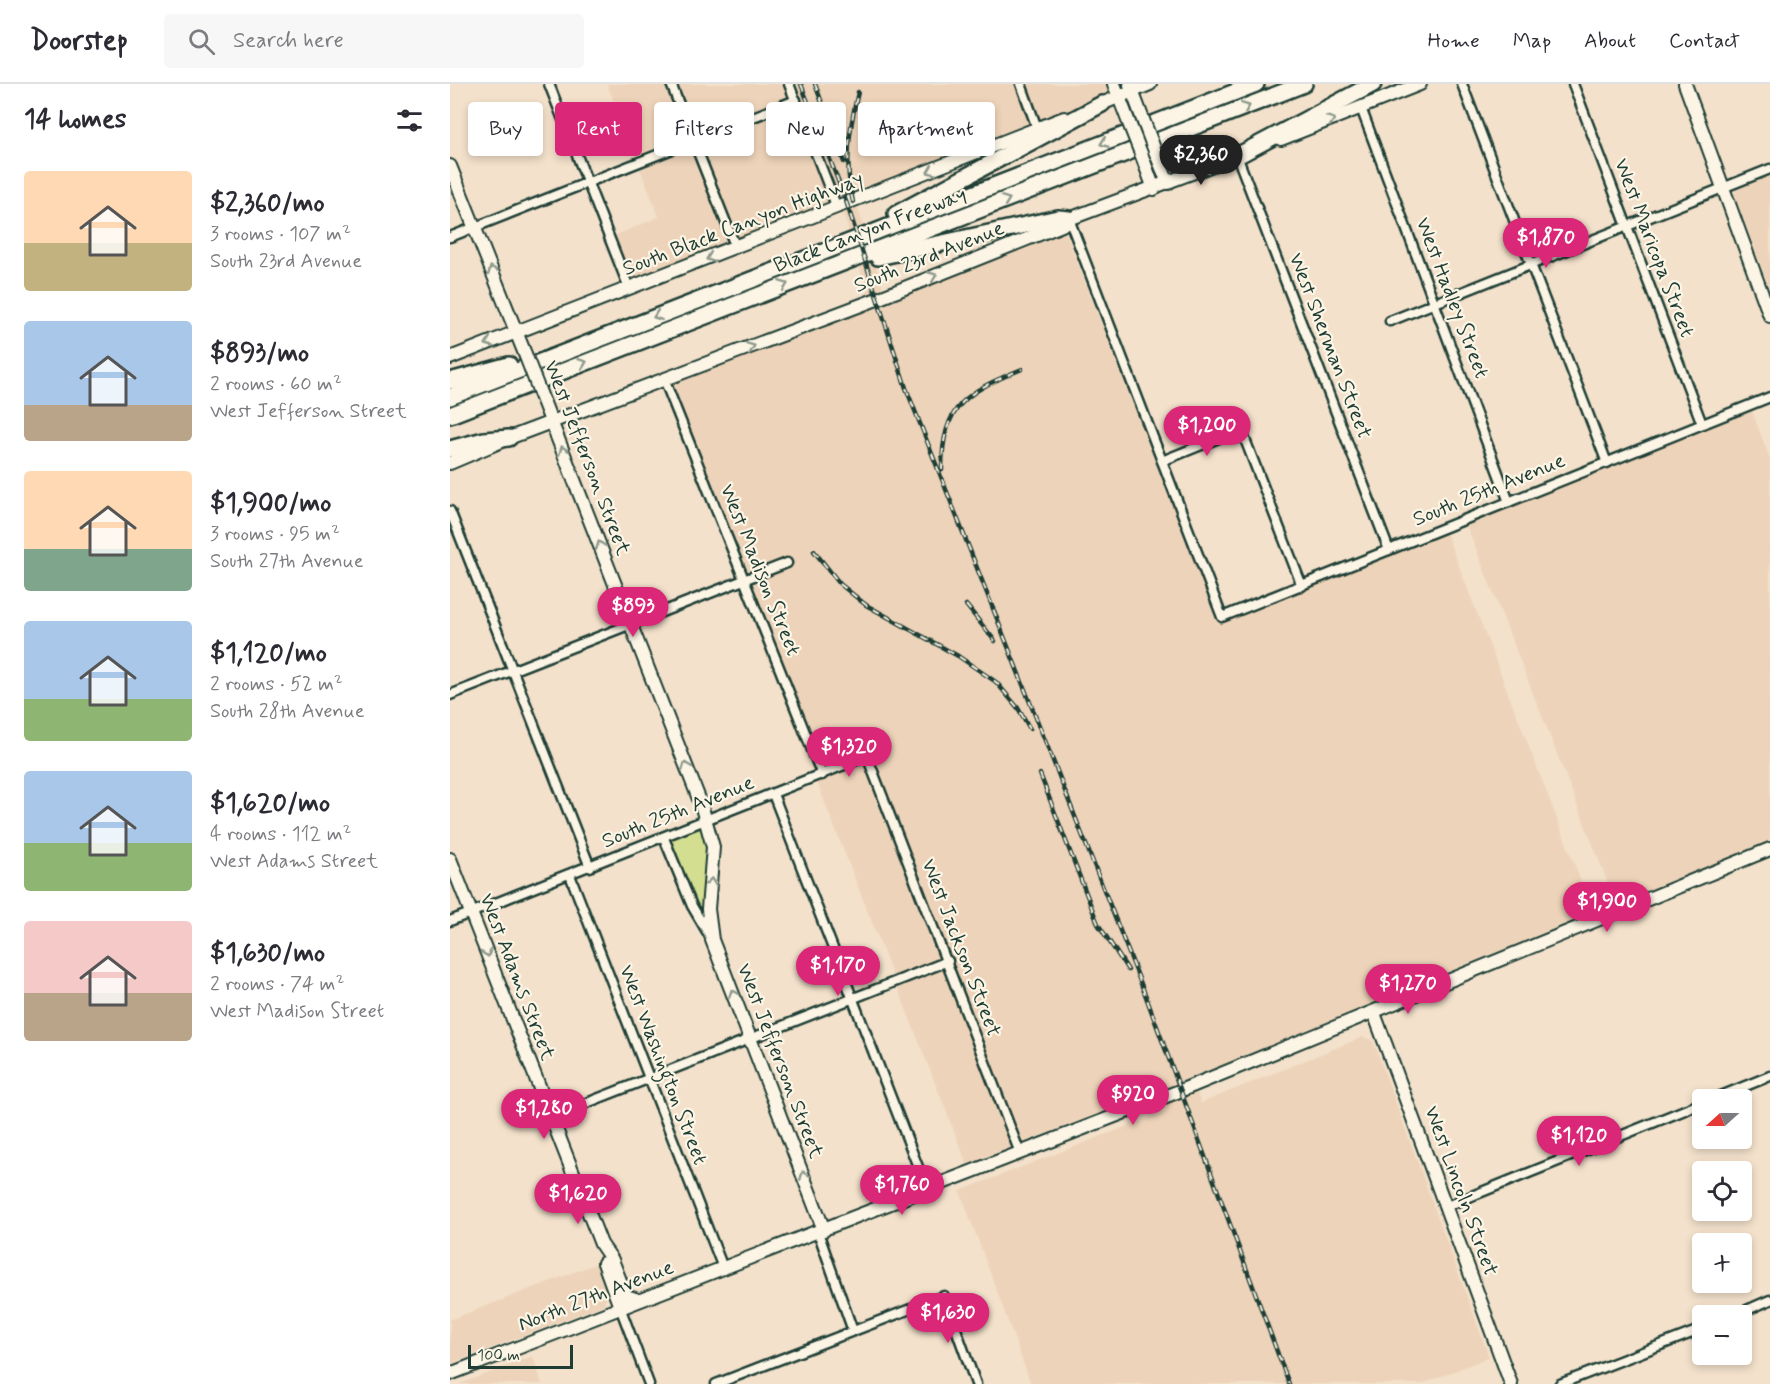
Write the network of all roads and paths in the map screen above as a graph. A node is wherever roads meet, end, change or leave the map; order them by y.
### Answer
1 (549, 84) edge
2 (671, 84) edge
3 (789, 84) edge
4 (1021, 84) edge
5 (1150, 84) edge
6 (1256, 84) edge
7 (1304, 84) edge
8 (1372, 84) edge
9 (1420, 84) edge
10 (1462, 84) edge
11 (1573, 84) edge
12 (1684, 84) edge
13 (1131, 87) edge
14 (1117, 90) edge
15 (796, 100) junction
16 (678, 102) edge
17 (1102, 104) junction
18 (1361, 108) junction
19 (754, 117) edge
20 (1037, 128) junction
21 (659, 156) edge
22 (700, 156) edge
23 (1237, 156) junction
24 (450, 166) edge
25 (1770, 169) edge
26 (1168, 183) junction
27 (588, 184) junction
28 (1154, 189) junction
29 (1721, 189) junction
30 (837, 208) junction
31 (1069, 219) junction
32 (1627, 227) junction
33 (474, 228) junction
34 (450, 237) edge
35 (736, 248) junction
36 (829, 249) junction
37 (1531, 265) junction
38 (822, 271) junction
39 (629, 288) junction
40 (1434, 303) junction
41 (1770, 316) edge
42 (1390, 321) dead end
43 (519, 338) junction
44 (450, 358) edge
45 (544, 360) junction
46 (664, 379) junction
47 (450, 381) edge
48 (450, 397) edge
49 (1770, 397) edge
50 (450, 415) edge
51 (552, 422) junction
52 (1702, 424) junction
53 (509, 438) junction
54 (450, 448) edge
55 (1162, 461) junction
56 (450, 463) edge
57 (1607, 463) junction
58 (1509, 502) junction
59 (450, 511) edge
60 (1389, 550) junction
61 (787, 563) dead end
62 (744, 580) junction
63 (1302, 586) junction
64 (631, 625) junction
65 (513, 670) junction
66 (450, 695) edge
67 (867, 756) joint
68 (822, 775) junction
69 (773, 794) junction
70 (706, 820) junction
71 (664, 838) junction
72 (1770, 849) edge
73 (450, 859) edge
74 (590, 867) junction
75 (570, 875) junction
76 (471, 914) junction
77 (450, 921) edge
78 (712, 940) junction
79 (948, 961) junction
80 (853, 999) junction
81 (1374, 1013) junction
82 (750, 1039) junction
83 (1770, 1076) edge
84 (650, 1079) junction
85 (1738, 1089) edge
86 (1692, 1107) edge
87 (551, 1117) junction
88 (1020, 1153) junction
89 (927, 1190) junction
90 (1447, 1206) junction
91 (821, 1231) junction
92 (601, 1244) junction
93 (723, 1268) junction
94 (638, 1300) junction
95 (1770, 1300) edge
96 (620, 1307) junction
97 (1752, 1308) edge
98 (853, 1331) junction
99 (1692, 1333) edge
100 (450, 1374) edge
101 (650, 1384) edge
102 (716, 1384) edge
103 (976, 1384) edge
104 (1511, 1384) edge
105 (1560, 1384) edge

1 - 27 street
2 - 16 street
3 - 15 street
4 - 20 street
5 - 13 main road, South Black Canyon Highway
6 -> 36 highway, Black Canyon Freeway
38 -> 7 highway, Black Canyon Freeway
8 - 23 highway
9 - 18 main road, South 23rd Avenue
10 - 37 street
11 - 32 street, West Maricopa Street
12 - 29 main road
13 - 14 main road, South Black Canyon Highway
13 - 26 main road, bridge
14 - 17 main road, South Black Canyon Highway
14 - 28 main road, bridge
15 - 19 street
15 - 30 street
17 - 20 main road, South Black Canyon Highway
17 - 36 highway
23 -> 18 main road, South 23rd Avenue
18 - 40 street, West Hadley Street
20 -> 30 main road, South Black Canyon Highway
21 - 27 street
22 - 35 street
23 - 26 main road, South 23rd Avenue
23 - 60 street, West Sherman Street
24 - 33 main road, West Jefferson Street
25 - 29 street
26 - 28 main road, South 23rd Avenue
27 - 33 street
27 - 39 street
28 - 31 main road, South 23rd Avenue
29 - 32 street
29 - 41 main road
30 - 35 main road, South Black Canyon Highway
31 - 38 highway
46 -> 31 main road, South 23rd Avenue
31 - 55 street
32 - 37 street
32 - 52 street, West Maricopa Street
33 - 34 street
43 -> 33 main road, West Jefferson Street
35 -> 39 main road, South Black Canyon Highway
36 -> 45 highway, Black Canyon Freeway
37 - 40 street
37 - 57 street
50 -> 38 highway, Black Canyon Freeway
39 - 43 main road, South Black Canyon Highway
40 - 42 street
40 - 58 street, West Hadley Street
43 -> 44 main road, South Black Canyon Highway
43 - 51 main road, West Jefferson Street, bridge
45 - 47 highway
45 - 48 highway, Black Canyon Freeway
46 - 51 main road, South 23rd Avenue
46 - 62 street, West Madison Street
49 - 52 street, South 25th Avenue
51 - 53 main road, South 23rd Avenue
64 -> 51 main road, West Jefferson Street
52 - 57 street, South 25th Avenue
53 - 54 highway
53 - 56 main road, South 23rd Avenue
55 - 63 street, South 25th Avenue
55 - 63 street
57 - 58 street, South 25th Avenue
58 - 60 street, South 25th Avenue
59 - 65 street
60 - 63 street, South 25th Avenue
61 - 62 street
62 - 64 street
62 - 68 street, West Madison Street
64 - 65 street
70 -> 64 main road, West Jefferson Street
65 - 66 street
65 - 74 street
67 - 68 street, South 25th Avenue
67 - 79 street, West Jackson Street
68 - 69 street, South 25th Avenue
69 - 70 street, South 25th Avenue
69 - 80 street
70 - 71 street, South 25th Avenue
78 -> 70 main road, West Jefferson Street
71 - 74 street, South 25th Avenue
71 - 78 street, West Jefferson Street
72 - 81 main road, North 27th Avenue
73 - 76 main road, West Adams Street
74 - 75 street, South 25th Avenue
75 - 76 street, South 25th Avenue
75 - 84 street, West Washington Street
76 - 77 street, South 25th Avenue
76 -> 87 main road, West Adams Street
82 -> 78 main road, West Jefferson Street
79 - 80 street
79 - 88 street, West Jackson Street
80 - 82 street
80 - 89 street
81 - 88 main road, North 27th Avenue
81 - 90 main road, West Lincoln Street
82 - 84 street
91 -> 82 main road, West Jefferson Street
83 - 85 street
84 - 87 street
84 - 93 street, West Washington Street
86 - 90 street
87 - 92 main road, West Adams Street
88 - 89 main road, North 27th Avenue
89 - 91 main road, North 27th Avenue
90 - 104 main road, West Lincoln Street
91 - 93 main road, North 27th Avenue
91 - 98 street, West Jefferson Street
92 - 94 main road, West Adams Street
92 - 96 main road, West Adams Street
93 - 94 main road, North 27th Avenue
94 - 96 main road, North 27th Avenue
95 - 97 street
96 - 100 main road, North 27th Avenue
96 - 101 street, West Adams Street
98 - 102 street
98 - 103 street
99 - 105 street

